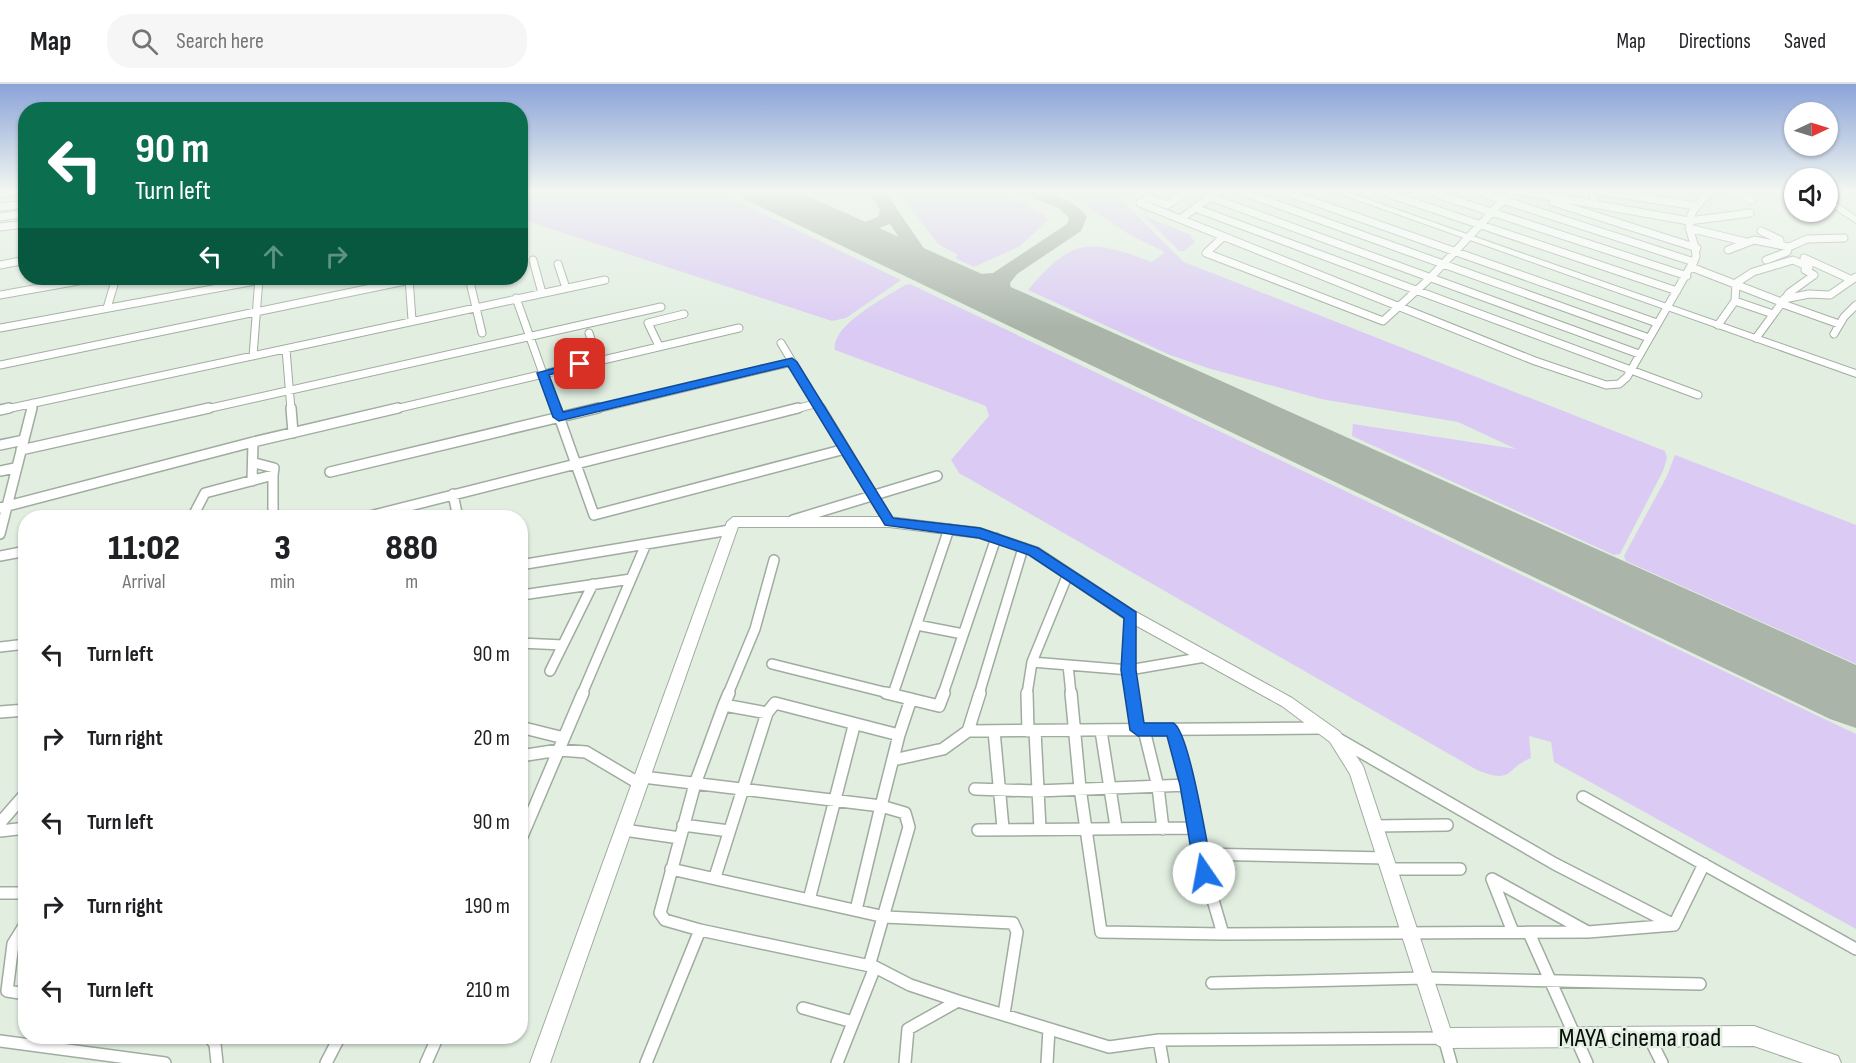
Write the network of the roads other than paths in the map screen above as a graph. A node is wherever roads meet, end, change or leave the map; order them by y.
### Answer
1 (1220, 236) edge
2 (1271, 236) edge
3 (1313, 236) edge
4 (1362, 236) edge
5 (1411, 236) edge
6 (1465, 236) edge
7 (1515, 236) edge
8 (1564, 236) edge
9 (1608, 236) edge
10 (1658, 236) edge
11 (1693, 236) edge
12 (1725, 236) edge
13 (1770, 236) edge
14 (1223, 237) junction
15 (1469, 237) junction
16 (1844, 238) dead end
17 (1746, 242) junction
18 (1780, 245) junction
19 (1790, 247) junction
20 (1697, 248) junction
21 (1728, 250) dead end
22 (1455, 251) junction
23 (533, 260) dead end
24 (1766, 260) dead end
25 (1793, 260) junction
26 (18, 262) edge
27 (558, 264) dead end
28 (1692, 264) junction
29 (0, 265) edge
30 (1443, 265) junction
31 (1687, 276) junction
32 (1853, 278) edge
33 (1429, 279) junction
34 (604, 280) dead end
35 (1736, 283) junction
36 (56, 285) edge
37 (114, 285) edge
38 (228, 285) edge
39 (258, 285) edge
40 (383, 285) edge
41 (409, 285) edge
42 (470, 285) edge
43 (566, 288) junction
44 (1416, 291) junction
45 (1677, 291) junction
46 (542, 293) junction
47 (0, 295) edge
48 (516, 298) junction
49 (1735, 301) junction
50 (1782, 301) junction
51 (1856, 305) edge
52 (1400, 306) junction
53 (475, 307) junction
54 (661, 307) dead end
55 (1668, 307) junction
56 (107, 308) junction
57 (256, 314) junction
58 (684, 314) dead end
59 (1773, 314) junction
60 (412, 320) junction
61 (1657, 323) junction
62 (1839, 324) junction
63 (1718, 325) junction
64 (0, 328) edge
65 (739, 328) dead end
66 (482, 333) dead end
67 (589, 333) dead end
68 (1834, 334) dead end
69 (529, 336) junction
70 (1649, 338) junction
71 (1756, 338) junction
72 (781, 343) dead end
73 (659, 346) junction
74 (286, 349) junction
75 (1639, 354) junction
76 (253, 356) junction
77 (598, 360) junction
78 (792, 362) junction
79 (0, 365) edge
80 (1629, 372) junction
81 (543, 373) junction
82 (1855, 373) edge
83 (290, 390) junction
84 (1698, 395) dead end
85 (33, 403) junction
86 (818, 403) junction
87 (0, 410) edge
88 (559, 417) junction
89 (293, 432) junction
90 (24, 440) junction
91 (253, 442) junction
92 (0, 445) edge
93 (845, 449) junction
94 (21, 450) junction
95 (255, 463) junction
96 (577, 463) junction
97 (15, 468) junction
98 (0, 471) edge
99 (330, 472) dead end
100 (273, 475) junction
101 (937, 476) dead end
102 (252, 481) junction
103 (453, 494) junction
104 (873, 495) junction
105 (4, 507) edge
106 (196, 510) edge
107 (273, 510) edge
108 (392, 510) edge
109 (456, 510) edge
110 (786, 522) junction
111 (889, 522) junction
112 (949, 529) junction
113 (730, 530) junction
114 (0, 534) edge
115 (996, 538) junction
116 (646, 544) junction
117 (1023, 548) junction
118 (18, 552) edge
119 (0, 556) edge
120 (774, 560) dead end
121 (528, 564) edge
122 (1068, 574) junction
123 (631, 579) junction
124 (593, 584) junction
125 (528, 594) edge
126 (1131, 616) junction
127 (917, 625) junction
128 (963, 634) junction
129 (528, 643) edge
130 (18, 645) edge
131 (563, 645) junction
132 (0, 647) edge
133 (1204, 657) junction
134 (1032, 662) junction
135 (772, 664) dead end
136 (1068, 665) junction
137 (1129, 670) junction
138 (550, 671) dead end
139 (893, 694) junction
140 (911, 699) junction
141 (724, 705) junction
142 (18, 711) edge
143 (0, 712) edge
144 (768, 713) junction
145 (854, 726) junction
146 (528, 729) edge
147 (1173, 729) junction
148 (1141, 730) junction
149 (968, 731) junction
150 (994, 731) junction
151 (1031, 731) junction
152 (1101, 731) junction
153 (1073, 732) junction
154 (1329, 732) junction
155 (899, 735) junction
156 (564, 738) junction
157 (559, 750) junction
158 (528, 755) edge
159 (893, 760) junction
160 (642, 781) junction
161 (696, 784) junction
162 (1188, 785) junction
163 (1111, 787) junction
164 (1158, 787) junction
165 (999, 788) junction
166 (1080, 788) junction
167 (975, 789) dead end
168 (743, 790) junction
169 (1037, 791) junction
170 (1583, 796) dead end
171 (834, 800) junction
172 (18, 802) edge
173 (882, 806) junction
174 (528, 822) edge
175 (0, 823) edge
176 (683, 825) junction
177 (1447, 825) dead end
178 (1116, 826) junction
179 (1375, 826) junction
180 (1086, 827) junction
181 (1003, 828) junction
182 (1194, 828) junction
183 (18, 829) edge
184 (1041, 829) junction
185 (1163, 829) junction
186 (624, 830) junction
187 (978, 830) dead end
188 (0, 831) edge
189 (729, 831) junction
190 (680, 838) junction
191 (1200, 854) junction
192 (1387, 863) junction
193 (1704, 864) junction
194 (671, 868) junction
195 (1460, 869) dead end
196 (715, 877) junction
197 (0, 893) edge
198 (18, 893) edge
199 (808, 900) junction
200 (856, 910) junction
201 (885, 917) junction
202 (1674, 925) junction
203 (700, 930) junction
204 (1513, 932) junction
205 (1588, 932) junction
206 (1529, 933) junction
207 (1223, 934) junction
208 (1410, 934) junction
209 (18, 936) edge
210 (1856, 950) edge
211 (872, 966) junction
212 (1424, 978) junction
213 (1549, 980) junction
214 (1212, 983) dead end
215 (1700, 984) dead end
216 (3, 994) edge
217 (958, 1001) junction
218 (803, 1008) dead end
219 (1004, 1014) junction
220 (853, 1022) junction
221 (1049, 1029) junction
222 (1578, 1037) junction
223 (1649, 1037) junction
224 (1444, 1038) junction
225 (1159, 1040) junction
226 (0, 1041) edge
227 (18, 1043) edge
228 (22, 1044) edge
229 (215, 1044) edge
230 (336, 1044) edge
231 (434, 1044) edge
232 (165, 1063) edge
233 (217, 1063) edge
234 (326, 1063) edge
235 (426, 1063) edge
236 (540, 1063) edge
237 (646, 1063) edge
238 (837, 1063) edge
239 (905, 1063) edge
240 (1047, 1063) edge
241 (1162, 1063) edge
242 (1451, 1063) edge
243 (1587, 1063) edge
244 (1662, 1063) edge
245 (1831, 1063) edge

1 - 14 street
2 - 44 street
3 - 33 street
4 - 30 street
5 - 22 street
6 - 15 street
7 - 45 street
8 - 31 street
9 - 28 street
10 - 20 street
11 - 20 street
12 - 17 street
13 - 18 street
14 - 52 street
14 - 52 street
15 - 22 street
15 - 55 street
16 - 19 street
17 - 18 street
17 - 21 street
18 - 19 street
19 - 24 street
20 - 28 street
22 - 30 street
22 - 61 street
23 - 46 street
25 - 32 street
25 - 35 street
25 - 50 street
26 - 29 street
27 - 43 street
28 - 31 street
28 - 35 street
30 - 33 street
30 - 70 street
31 - 45 street
32 - 50 street
33 - 44 street
33 - 75 street
34 - 43 street
35 - 49 street
35 - 50 street
36 - 47 street
37 - 56 street
38 - 56 street
39 - 57 street
40 - 57 street
41 - 60 street
42 - 53 street
43 - 46 street
44 - 52 street
44 - 80 street
45 - 55 street
46 - 48 street
48 - 53 street
48 - 69 street
49 - 59 street
49 - 63 street
50 - 59 street
50 - 62 street
51 - 62 street
52 - 80 street
53 - 60 street
53 - 66 street
54 - 69 street
55 - 61 street
55 - 63 street
56 - 64 street
57 - 76 street
57 - 79 street
58 - 73 street
59 - 71 street
60 - 74 street
61 - 70 street
62 - 68 street
63 - 71 street
65 - 73 street
67 - 77 street
69 - 81 street
69 - 83 street
70 - 75 street
71 - 82 street
72 - 78 street
73 - 77 street
74 - 76 street
74 - 83 street
75 - 80 street
76 - 85 street
77 - 81 street
78 - 86 street
78 - 88 street
80 - 84 street
81 - 88 street
81 - 89 street
83 - 89 street
83 - 94 street
85 - 87 street
85 - 90 street
86 - 93 street
86 - 96 street
88 - 96 street
88 - 99 street
89 - 91 street
90 - 92 street
90 - 94 street
91 - 95 street
91 - 105 street
93 - 96 street
93 - 104 street
94 - 97 street
95 - 100 street
95 - 102 street
96 - 103 street
97 - 98 street
97 - 105 street
100 - 102 street
100 - 107 street
101 - 104 street
102 - 106 street
103 - 108 street
103 - 109 street
104 - 110 street
104 - 111 street
105 - 114 street
110 - 111 street
110 - 113 street
111 - 112 street
112 - 115 street
112 - 127 street
113 - 116 street
113 - 160 street
115 - 117 street
115 - 128 street
116 - 121 street
116 - 123 street
117 - 122 street
117 - 149 street
118 - 119 street
120 - 141 street
122 - 126 street
122 - 134 street
123 - 124 street
123 - 156 street
124 - 125 street
124 - 131 street
126 - 133 street
126 - 137 street
127 - 128 street
127 - 139 street
128 - 140 street
129 - 131 street
130 - 132 street
131 - 138 street
133 - 137 street
133 - 154 street
134 - 136 street
134 - 151 street
135 - 139 street
136 - 137 street
136 - 153 street
137 - 148 street
139 - 140 street
140 - 155 street
141 - 144 street
141 - 161 street
142 - 143 street
144 - 145 street
144 - 168 street
145 - 155 street
145 - 171 street
146 - 156 street
147 - 148 street
147 - 154 street
147 - 162 street
148 - 152 street
148 - 164 street
149 - 150 street
149 - 159 street
150 - 151 street
150 - 165 street
151 - 153 street
151 - 169 street
152 - 153 street
152 - 163 street
153 - 166 street
154 - 179 street
154 - 202 street
155 - 159 street
156 - 157 street
157 - 158 street
157 - 160 street
157 - 174 street
159 - 173 street
160 - 161 street
160 - 186 street
161 - 168 street
161 - 176 street
162 - 164 street
162 - 182 street
163 - 164 street
163 - 166 street
163 - 178 street
164 - 185 street
165 - 167 street
165 - 169 street
165 - 181 street
166 - 169 street
166 - 180 street
168 - 171 street
168 - 189 street
169 - 184 street
170 - 193 street
171 - 173 street
171 - 199 street
172 - 175 street
173 - 200 street
173 - 201 street
176 - 189 street
176 - 190 street
177 - 179 street
178 - 180 street
178 - 185 street
179 - 192 street
180 - 184 street
180 - 207 street
181 - 184 street
181 - 187 street
182 - 185 street
182 - 191 street
183 - 188 street
186 - 190 street
186 - 236 street
189 - 196 street
190 - 194 street
191 - 192 street
191 - 207 street
192 - 195 street
192 - 208 street
193 - 202 street
193 - 210 street
194 - 196 street
194 - 203 street
196 - 199 street
197 - 198 street
199 - 200 street
200 - 201 street
201 - 211 street
201 - 219 street
202 - 205 street
203 - 211 street
203 - 237 street
204 - 205 street
204 - 206 street
204 - 208 street
205 - 206 street
206 - 213 street
207 - 208 street
208 - 212 street
209 - 216 street
211 - 217 street
211 - 220 street
212 - 213 street
212 - 214 street
212 - 224 street
213 - 215 street
213 - 222 street
217 - 219 street
217 - 239 street
218 - 220 street
219 - 221 street
220 - 238 street
221 - 225 street
221 - 240 street
222 - 223 street, MAYA cinema road
222 - 224 street, MAYA cinema road
222 - 243 street
223 - 244 street
223 - 245 street, MAYA cinema road
224 - 225 street
224 - 242 street
225 - 241 street
226 - 227 street
228 - 232 street
229 - 233 street
230 - 234 street
231 - 235 street

